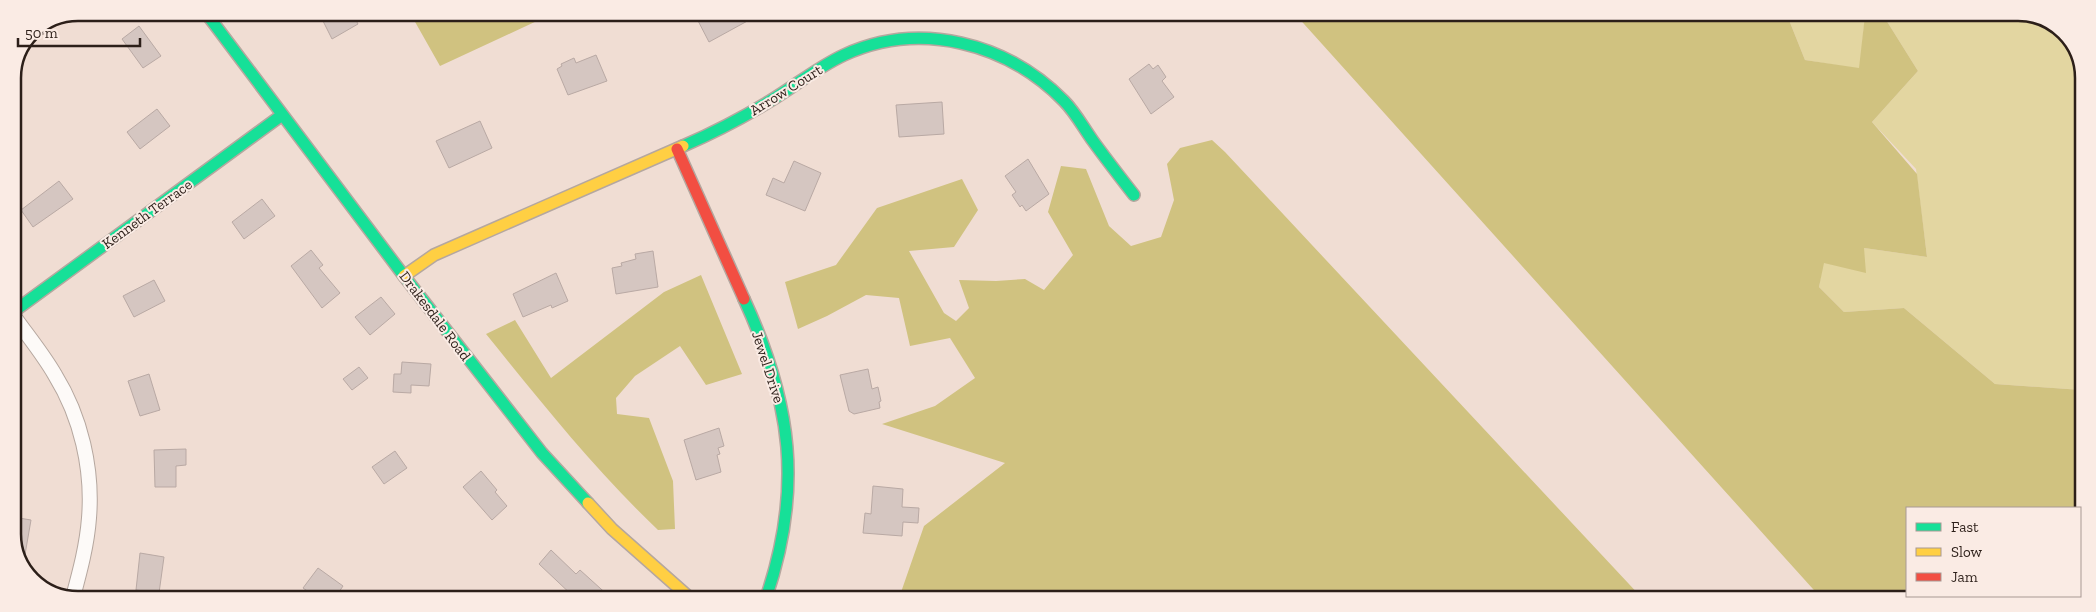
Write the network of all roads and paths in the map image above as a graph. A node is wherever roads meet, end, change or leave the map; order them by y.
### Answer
1 (212, 21) edge
2 (282, 115) junction
3 (677, 149) junction
4 (1134, 195) dead end
5 (404, 276) junction
6 (21, 308) edge
7 (21, 325) edge
8 (75, 591) edge
9 (682, 591) edge
10 (768, 591) edge

1 - 2 street, Drakesdale Road
2 - 5 street, Drakesdale Road
2 - 6 street, Kenneth Terrace
3 - 4 street, Arrow Court
3 - 5 street, Arrow Court
3 - 10 street, Jewel Drive
5 - 9 street, Drakesdale Road
7 - 8 street

